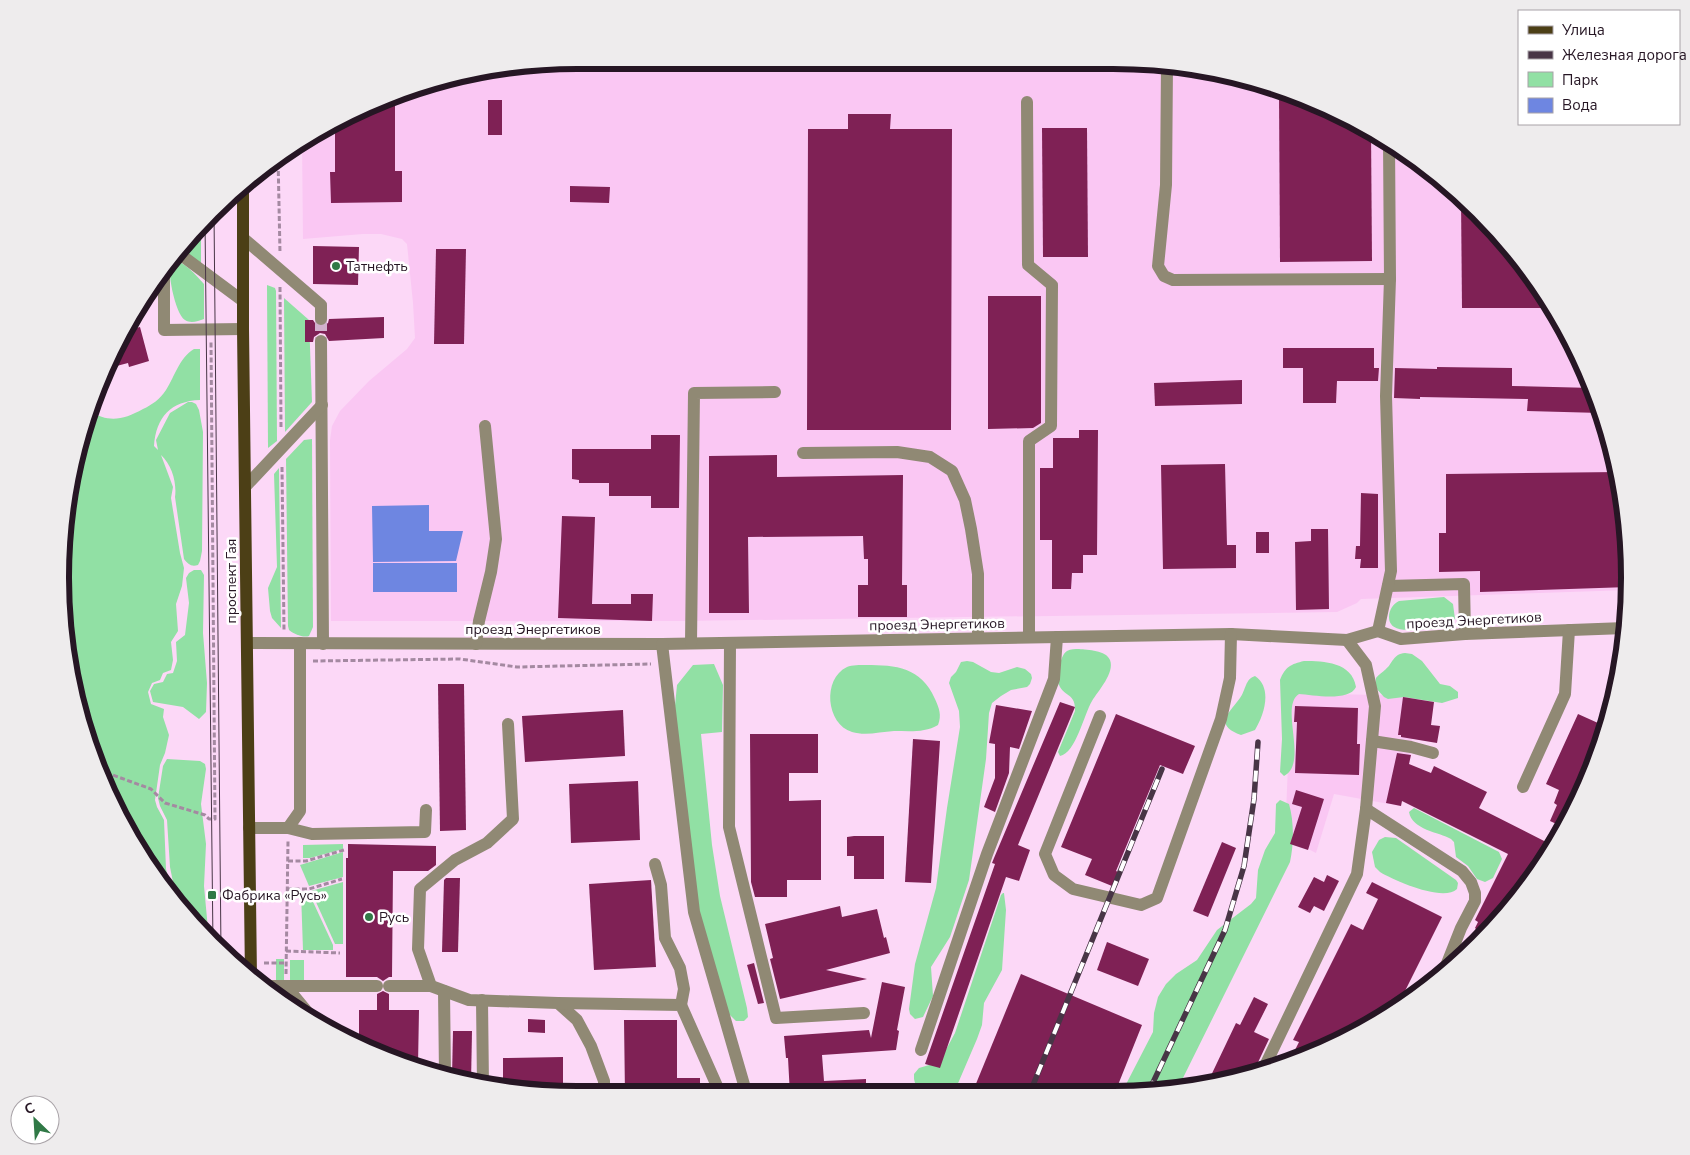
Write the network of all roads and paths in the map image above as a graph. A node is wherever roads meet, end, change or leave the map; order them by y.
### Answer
1 (1168, 72) edge
2 (1027, 102) dead end
3 (1389, 150) edge
4 (278, 166) edge
5 (243, 194) edge
6 (243, 238) junction
7 (183, 257) edge
8 (280, 270) junction
9 (1390, 279) junction
10 (164, 282) edge
11 (243, 301) junction
12 (321, 319) tunnel mouth
13 (211, 329) junction
14 (243, 329) junction
15 (321, 341) tunnel mouth
16 (775, 392) dead end
17 (322, 405) junction
18 (485, 426) dead end
19 (282, 448) junction
20 (803, 453) dead end
21 (246, 486) junction
22 (1388, 586) junction
23 (1569, 630) junction
24 (1378, 631) junction
25 (1618, 631) edge
26 (1231, 634) junction
27 (1465, 634) junction
28 (1029, 637) junction
29 (1057, 637) junction
30 (978, 638) junction
31 (1347, 640) junction
32 (730, 642) junction
33 (247, 643) junction
34 (284, 643) junction
35 (300, 643) junction
36 (691, 643) junction
37 (323, 644) junction
38 (476, 644) junction
39 (662, 644) junction
40 (300, 661) junction
41 (665, 663) junction
42 (1100, 716) dead end
43 (508, 724) dead end
44 (1372, 741) junction
45 (1433, 753) dead end
46 (107, 773) edge
47 (1523, 787) dead end
48 (1366, 808) junction
49 (426, 810) dead end
50 (250, 828) junction
51 (288, 828) junction
52 (344, 850) dead end
53 (288, 861) junction
54 (656, 864) dead end
55 (342, 879) dead end
56 (287, 888) junction
57 (286, 951) junction
58 (340, 953) dead end
59 (1449, 959) edge
60 (251, 967) edge
61 (275, 986) edge
62 (286, 986) junction
63 (431, 986) junction
64 (444, 991) junction
65 (482, 1000) junction
66 (558, 1003) junction
67 (302, 1005) edge
68 (681, 1005) junction
69 (864, 1013) dead end
70 (921, 1050) dead end
71 (1267, 1062) edge
72 (445, 1069) edge
73 (483, 1077) edge
74 (604, 1086) edge
75 (717, 1086) edge
76 (744, 1086) edge

1 - 9 street
2 - 28 street
3 - 9 street
4 - 8 path
5 - 6 main road, проспект Гая
6 - 8 street
6 - 11 main road, проспект Гая
7 - 11 street
8 - 12 street
8 - 19 path
9 - 22 street
10 - 13 street
11 - 14 main road, проспект Гая
13 - 14 street
13 - 46 path
14 - 21 main road, проспект Гая
15 - 17 street
16 - 36 street
17 - 19 street
17 - 37 street
18 - 38 street
19 - 21 street
19 - 34 path
20 - 30 street
21 - 33 main road, проспект Гая
22 - 24 street
22 - 27 street
23 - 25 street, проезд Энергетиков
23 - 27 street, проезд Энергетиков
23 - 47 street
24 - 27 street, проезд Энергетиков
24 - 31 street, проезд Энергетиков
26 - 29 street, проезд Энергетиков
26 - 31 street, проезд Энергетиков
26 - 42 street
28 - 29 street, проезд Энергетиков
28 - 30 street, проезд Энергетиков
29 - 70 street
30 - 32 street, проезд Энергетиков
31 - 44 street
32 - 36 street, проезд Энергетиков
32 - 69 street
33 - 34 street, проезд Энергетиков
33 - 50 main road, проспект Гая
34 - 35 street, проезд Энергетиков
35 - 37 street, проезд Энергетиков
35 - 40 street
36 - 39 street, проезд Энергетиков
37 - 38 street, проезд Энергетиков
38 - 39 street, проезд Энергетиков
39 - 41 street
40 - 41 path
40 - 51 street
41 - 76 street
43 - 63 street
44 - 45 street
44 - 48 street
48 - 59 street
48 - 71 street
49 - 51 street
50 - 51 street
50 - 60 main road, проспект Гая
51 - 53 path
52 - 53 path
53 - 56 path
54 - 68 street
55 - 56 path
56 - 57 path
57 - 58 path
57 - 62 path
61 - 62 street
62 - 63 street
62 - 67 street
63 - 64 street
64 - 65 street
64 - 72 street
65 - 66 street
65 - 73 street
66 - 68 street
66 - 74 street
68 - 75 street

